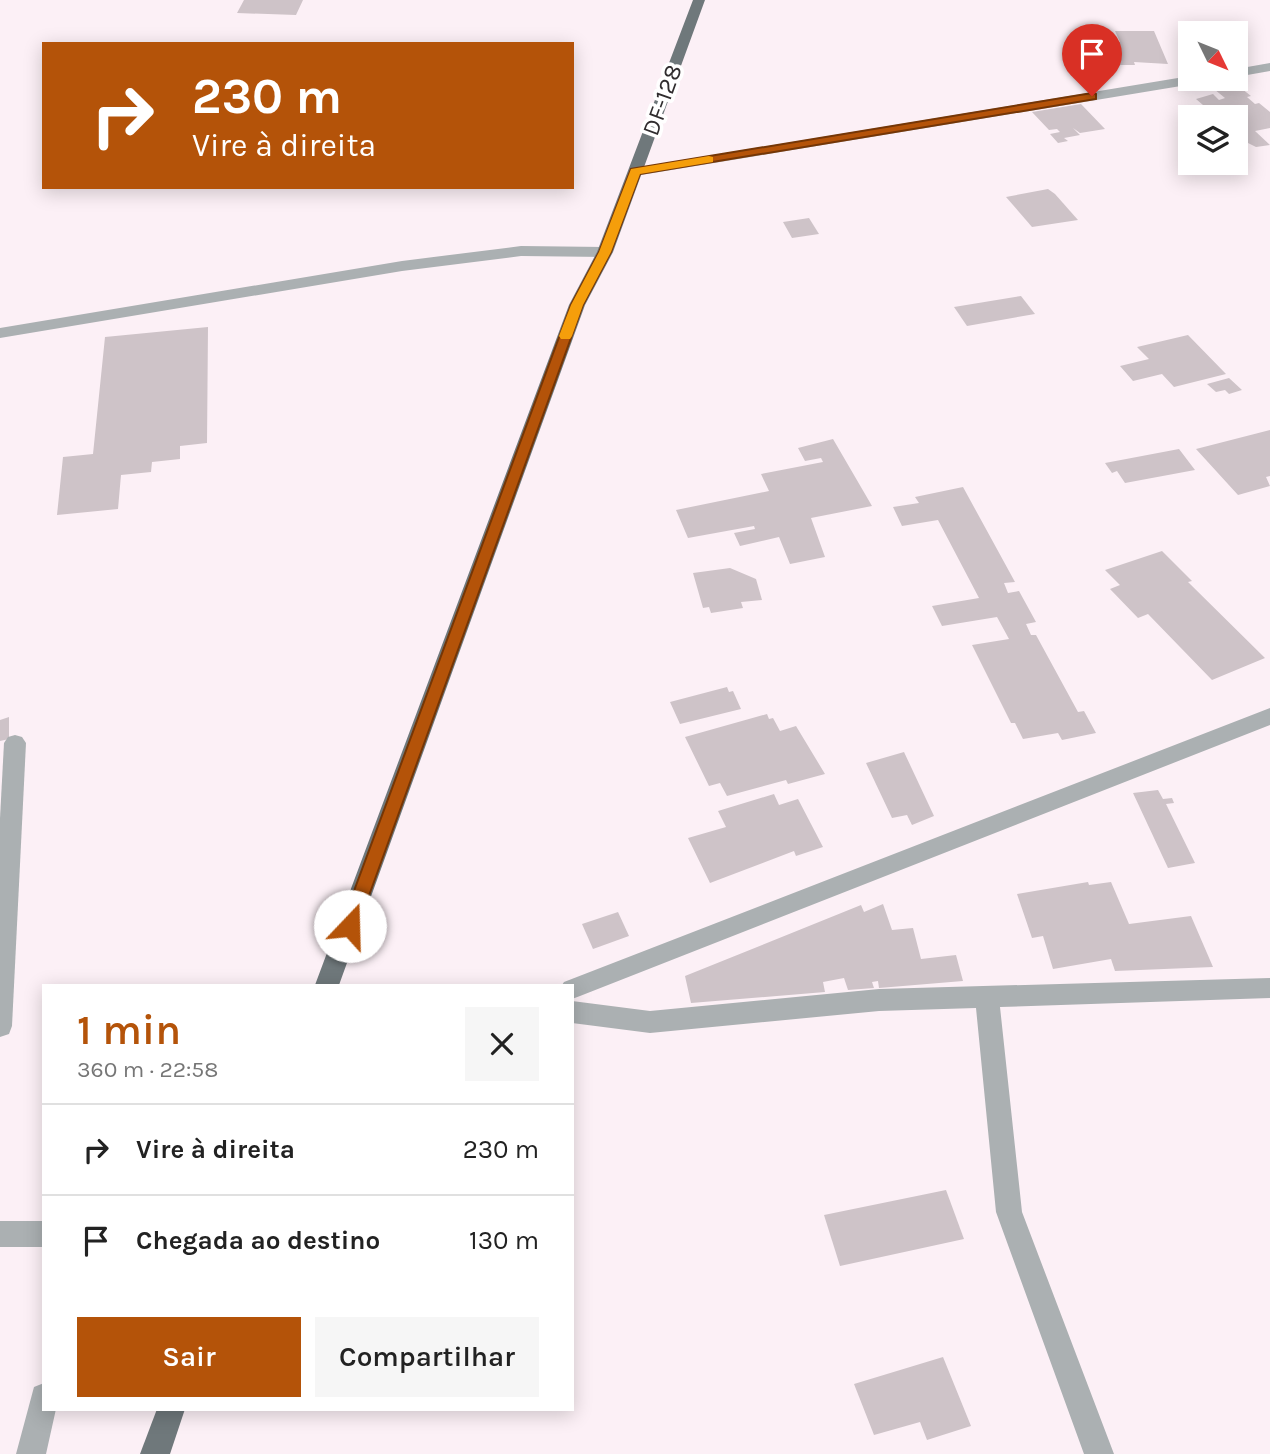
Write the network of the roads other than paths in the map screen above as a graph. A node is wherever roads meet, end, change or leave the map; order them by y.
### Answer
1 (699, 0) edge
2 (1270, 67) edge
3 (1248, 71) edge
4 (1178, 82) edge
5 (635, 172) junction
6 (605, 252) junction
7 (0, 333) edge
8 (1270, 716) edge
9 (15, 743) dead end
10 (327, 984) edge
11 (574, 988) edge
12 (1270, 988) edge
13 (986, 997) junction
14 (574, 1012) edge
15 (0, 1026) edge
16 (0, 1234) edge
17 (42, 1234) edge
18 (42, 1407) edge
19 (171, 1411) edge
20 (31, 1454) edge
21 (155, 1454) edge
22 (1099, 1454) edge

1 - 5 main road, DF-128 / DF-128
2 - 3 street
4 - 5 street
5 - 6 main road, DF-128 / DF-128
6 - 7 street
6 - 10 main road, DF-128 / DF-128
8 - 11 street
9 - 15 street
12 - 13 street
13 - 14 street
13 - 22 street
16 - 17 street
18 - 20 street
19 - 21 main road

